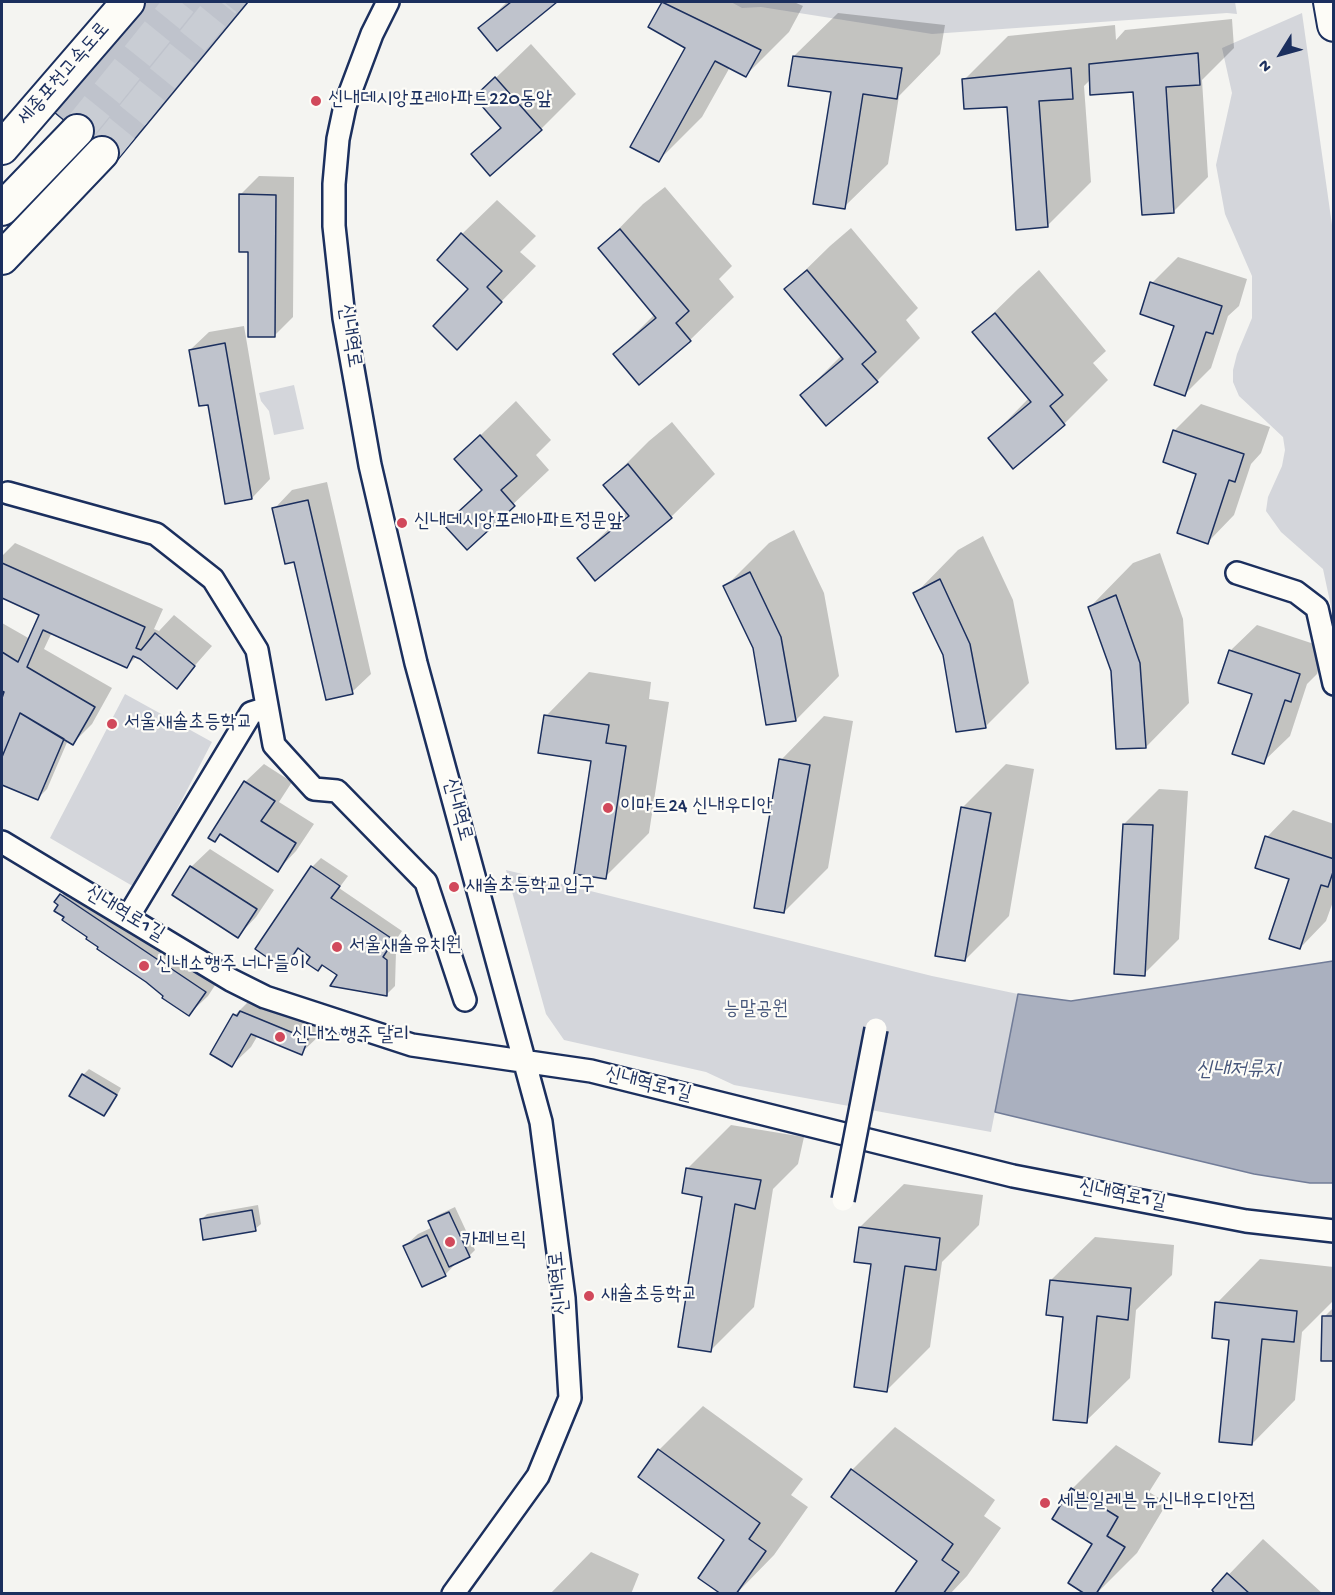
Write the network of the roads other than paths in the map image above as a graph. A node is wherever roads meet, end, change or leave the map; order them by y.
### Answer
1 (99, 2) edge
2 (128, 2) edge
3 (388, 2) edge
4 (1330, 2) edge
5 (1334, 25) edge
6 (2, 117) edge
7 (77, 131) tunnel mouth
8 (2, 148) edge
9 (102, 153) tunnel mouth
10 (2, 209) edge
11 (2, 258) edge
12 (8, 494) dead end
13 (1237, 573) dead end
14 (1334, 684) edge
15 (267, 708) junction
16 (2, 842) edge
17 (128, 917) junction
18 (465, 1000) dead end
19 (876, 1029) dead end
20 (523, 1061) junction
21 (843, 1200) dead end
22 (1334, 1231) edge
23 (453, 1593) edge

1 - 6 highway
2 - 8 highway, 세종포천고속도로
3 - 20 street, 신내역로
4 - 5 highway
7 - 10 highway
9 - 11 highway
12 - 15 street
13 - 14 street
15 - 17 street
15 - 18 street
16 - 17 street, 신내역로1길
17 - 20 street, 신내역로1길
19 - 21 street, bridge
20 - 22 street, 신내역로1길
20 - 23 street, 신내역로

